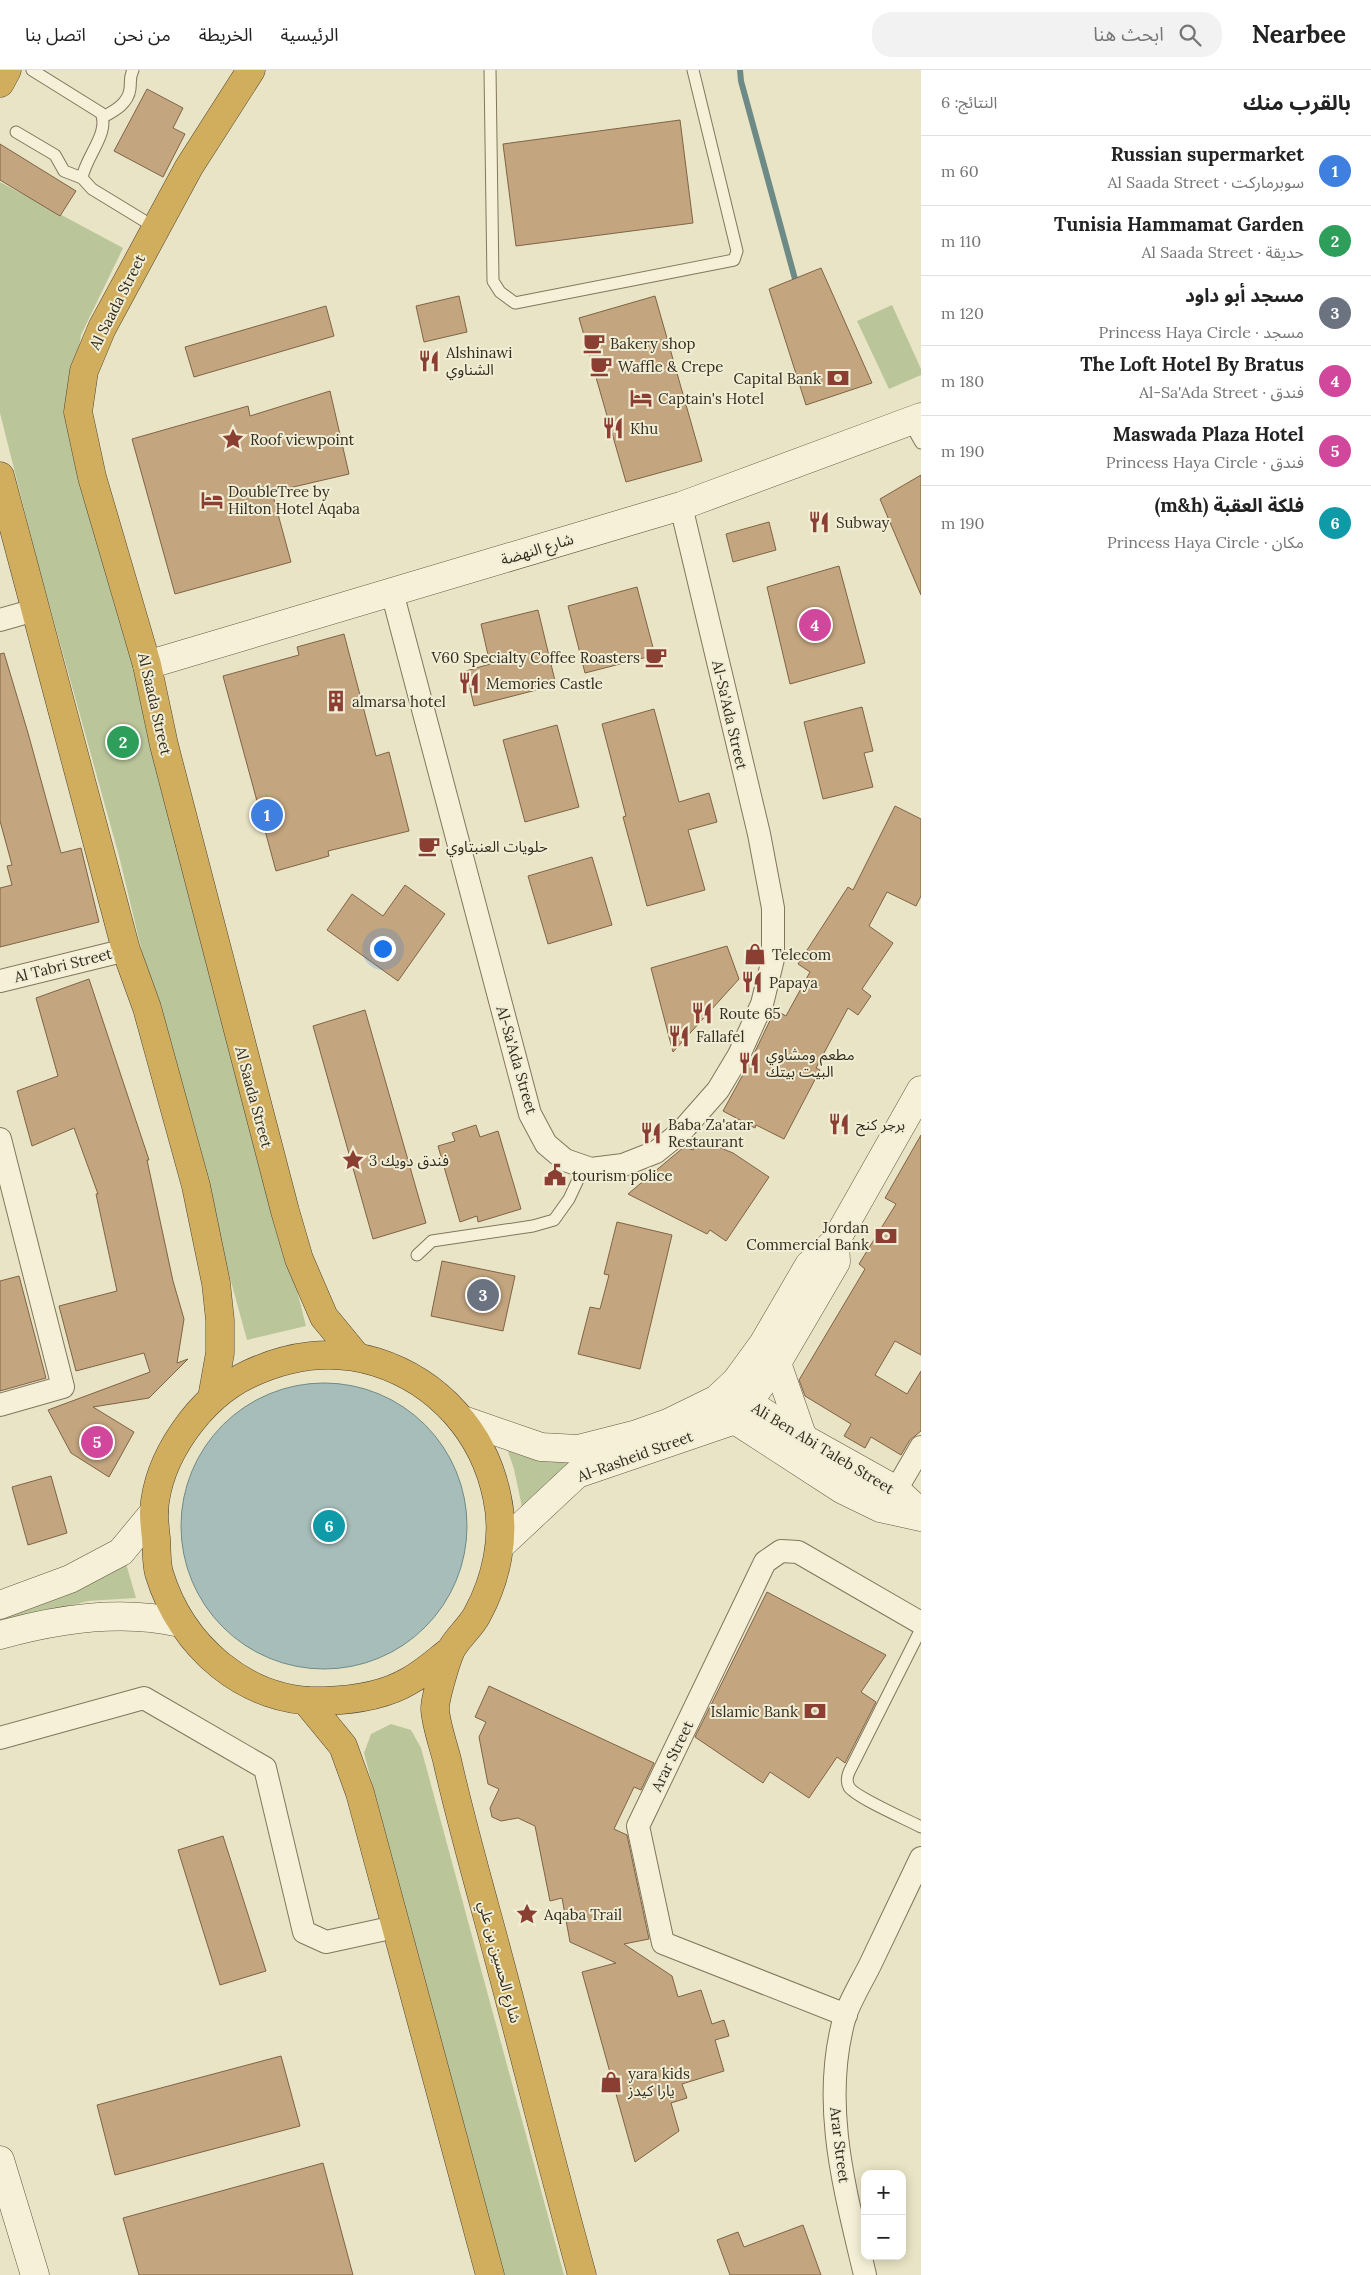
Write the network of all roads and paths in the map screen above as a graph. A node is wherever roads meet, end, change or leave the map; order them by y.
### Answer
1 (7, 70) edge
2 (32, 70) edge
3 (133, 70) edge
4 (251, 70) edge
5 (490, 70) edge
6 (692, 70) edge
7 (0, 83) edge
8 (103, 117) junction
9 (16, 132) dead end
10 (82, 178) junction
11 (156, 228) junction
12 (917, 427) edge
13 (0, 476) edge
14 (681, 506) junction
15 (392, 592) junction
16 (35, 610) junction
17 (0, 620) edge
18 (147, 665) junction
19 (126, 950) junction
20 (0, 981) edge
21 (921, 1090) edge
22 (0, 1139) edge
23 (584, 1167) junction
24 (834, 1242) junction
25 (417, 1255) dead end
26 (357, 1357) junction
27 (777, 1363) junction
28 (212, 1398) junction
29 (717, 1399) junction
30 (0, 1405) edge
31 (742, 1412) junction
32 (463, 1420) junction
33 (803, 1438) junction
34 (921, 1447) edge
35 (909, 1508) edge
36 (154, 1512) junction
37 (500, 1546) junction
38 (0, 1605) edge
39 (180, 1623) junction
40 (921, 1623) edge
41 (921, 1629) edge
42 (0, 1634) edge
43 (451, 1650) junction
44 (306, 1702) junction
45 (0, 1738) edge
46 (921, 1827) edge
47 (921, 1858) edge
48 (395, 1927) junction
49 (846, 2015) junction
50 (0, 2160) edge
51 (35, 2275) edge
52 (490, 2275) edge
53 (582, 2275) edge
54 (865, 2275) edge

1 - 7 highway
2 - 8 lane
3 - 8 lane
4 - 11 highway, Al Saada Street
5 - 6 lane
8 - 10 lane
9 - 10 lane
10 - 11 lane
11 - 18 highway, Al Saada Street
12 - 14 main road, شارع النهضة
13 - 16 highway
14 - 15 main road, شارع النهضة
14 - 23 street, Al-Sa'Ada Street
15 - 18 main road, شارع النهضة
15 - 23 street, Al-Sa'Ada Street
16 - 17 street
16 - 19 highway
18 - 26 highway, Al Saada Street
19 - 20 street, Al Tabri Street
19 - 28 highway
21 - 24 main road, Al-Rasheid Street
22 - 30 street
23 - 25 lane
24 - 27 main road, Al-Rasheid Street
24 - 29 main road, Al-Rasheid Street
26 - 28 highway
26 - 32 highway
27 - 31 main road, Al-Rasheid Street
27 - 33 main road
28 - 36 highway
29 - 31 main road, Ali Ben Abi Taleb Street
29 - 32 main road, Al-Rasheid Street
31 - 33 main road, Ali Ben Abi Taleb Street
31 - 35 main road
31 - 37 main road, Al-Rasheid Street
32 - 37 highway
33 - 35 main road, Ali Ben Abi Taleb Street
34 - 35 street
36 - 38 main road
36 - 39 highway
37 - 43 highway
39 - 42 main road
39 - 44 highway
40 - 49 street, Arar Street
41 - 46 lane
43 - 44 highway
43 - 53 highway, شارع الحسين بن علي
44 - 48 highway
45 - 48 street
47 - 49 street, Arar Street
48 - 52 highway
49 - 54 street, Arar Street
50 - 51 main road

